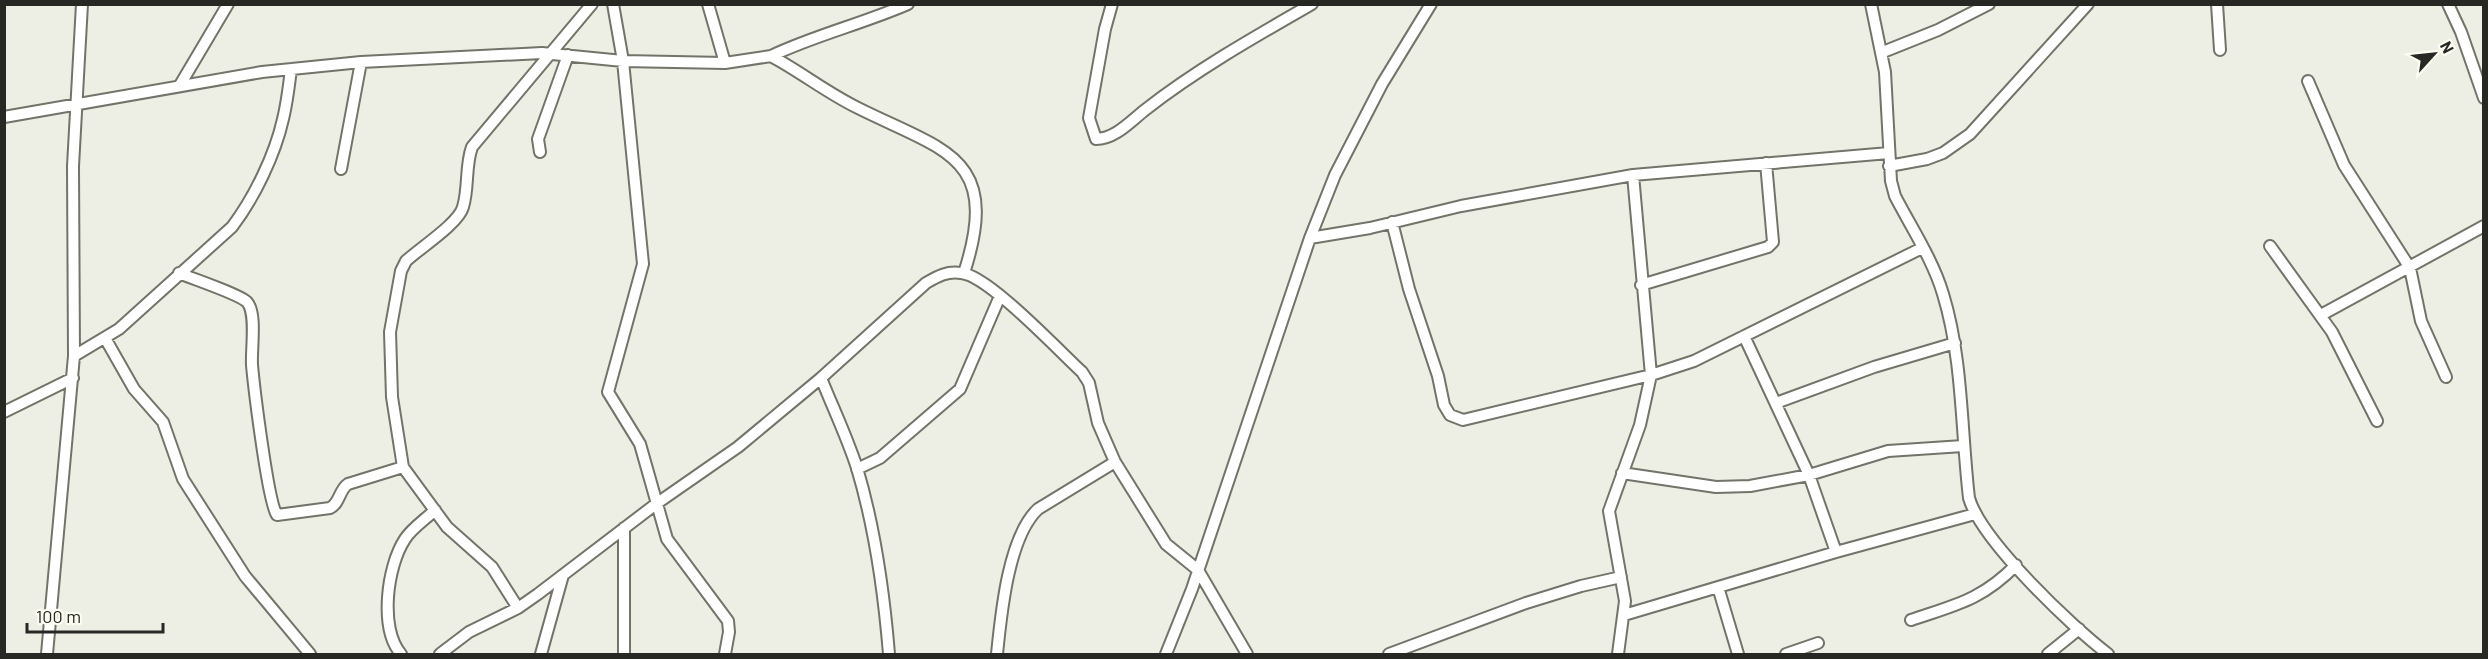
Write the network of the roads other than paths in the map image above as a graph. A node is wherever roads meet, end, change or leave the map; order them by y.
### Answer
1 (82, 4) edge
2 (228, 4) edge
3 (592, 4) edge
4 (613, 4) edge
5 (708, 4) edge
6 (908, 4) edge
7 (1112, 4) edge
8 (1312, 4) edge
9 (1431, 4) edge
10 (1871, 4) edge
11 (1989, 4) edge
12 (2088, 4) edge
13 (2217, 4) edge
14 (2448, 4) edge
15 (2220, 50) dead end
16 (1883, 52) junction
17 (552, 54) junction
18 (568, 55) junction
19 (771, 56) junction
20 (623, 61) junction
21 (361, 62) junction
22 (725, 63) junction
23 (291, 69) junction
24 (2308, 81) dead end
25 (180, 85) junction
26 (2484, 98) edge
27 (76, 107) junction
28 (4, 117) edge
29 (540, 152) dead end
30 (1889, 153) junction
31 (1766, 163) junction
32 (1889, 166) junction
33 (342, 169) dead end
34 (1633, 175) junction
35 (1392, 222) junction
36 (2484, 226) edge
37 (1310, 238) junction
38 (2270, 246) dead end
39 (1922, 248) junction
40 (2410, 268) junction
41 (179, 273) junction
42 (964, 273) junction
43 (1641, 285) junction
44 (1000, 296) junction
45 (2321, 315) junction
46 (1744, 336) junction
47 (105, 338) junction
48 (1954, 343) junction
49 (75, 356) junction
50 (1651, 375) junction
51 (2446, 376) dead end
52 (73, 378) junction
53 (820, 378) junction
54 (1776, 403) junction
55 (4, 412) edge
56 (2377, 421) dead end
57 (1963, 446) junction
58 (1114, 462) junction
59 (403, 467) junction
60 (857, 469) junction
61 (1622, 473) junction
62 (1809, 475) junction
63 (656, 504) junction
64 (435, 510) junction
65 (1975, 514) junction
66 (624, 528) junction
67 (1836, 552) junction
68 (2016, 565) junction
69 (1198, 570) junction
70 (563, 575) junction
71 (1622, 577) junction
72 (1718, 587) junction
73 (518, 608) junction
74 (1624, 615) junction
75 (1911, 621) dead end
76 (2079, 629) junction
77 (1818, 643) dead end
78 (47, 654) edge
79 (310, 654) edge
80 (401, 654) edge
81 (440, 654) edge
82 (541, 654) edge
83 (624, 654) edge
84 (725, 654) edge
85 (889, 654) edge
86 (997, 654) edge
87 (1166, 654) edge
88 (1246, 654) edge
89 (1389, 654) edge
90 (1618, 654) edge
91 (1738, 654) edge
92 (1786, 654) edge
93 (2048, 654) edge
94 (2108, 654) edge

1 - 27 street
2 - 25 street
3 - 17 street
4 - 20 street
5 - 22 street
6 - 19 street
7 - 8 street
9 - 37 street
10 - 16 street
11 - 16 street
12 - 32 street
13 - 15 street
14 - 26 street
16 - 30 street
17 - 18 street
17 - 21 street
17 - 59 street
18 - 20 street
18 - 29 street
19 - 22 street
19 - 42 street
20 - 22 street
20 - 63 street
21 - 23 street
21 - 33 street
23 - 25 street
23 - 41 street
24 - 40 street
25 - 27 street
27 - 28 street
27 - 49 street
30 - 31 street
30 - 32 street
31 - 34 street
31 - 43 street
32 - 39 street
34 - 35 street
34 - 43 street
35 - 37 street
35 - 50 street
36 - 40 street
37 - 69 street
38 - 45 street
39 - 46 street
39 - 48 street
40 - 45 street
40 - 51 street
41 - 47 street
41 - 59 street
42 - 44 street
42 - 53 street
43 - 50 street
44 - 58 street
44 - 60 street
45 - 56 street
46 - 50 street
46 - 54 street
47 - 49 street
47 - 79 street
48 - 54 street
48 - 57 street
49 - 52 street
50 - 61 street
52 - 55 street
52 - 78 street
53 - 60 street
53 - 63 street
54 - 62 street
57 - 62 street
57 - 65 street
58 - 69 street
58 - 86 street
59 - 64 street
60 - 85 street
61 - 62 street
61 - 71 street
62 - 67 street
63 - 66 street
63 - 84 street
64 - 73 street
64 - 80 street
65 - 67 street
65 - 68 street
66 - 70 street
66 - 83 street
67 - 72 street
68 - 75 street
68 - 76 street
69 - 87 street
69 - 88 street
70 - 73 street
70 - 82 street
71 - 74 street
71 - 89 street
72 - 74 street
72 - 91 street
73 - 81 street
74 - 90 street
76 - 93 street
76 - 94 street
77 - 92 street

